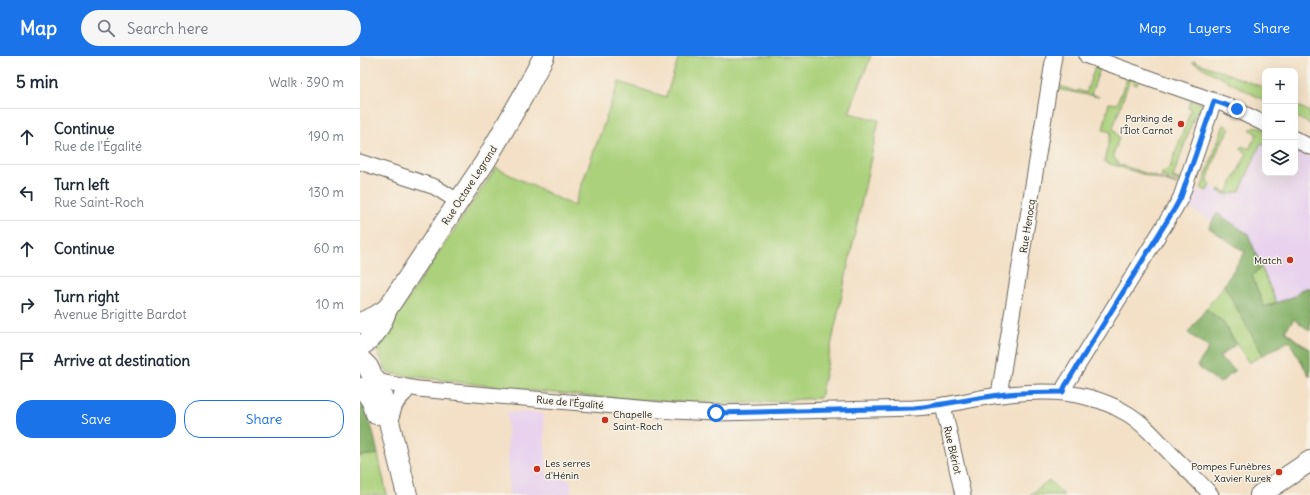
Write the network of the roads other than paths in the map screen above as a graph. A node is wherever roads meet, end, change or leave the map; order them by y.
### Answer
1 (544, 56) edge
2 (1054, 56) edge
3 (1087, 56) edge
4 (1128, 62) edge
5 (1214, 101) junction
6 (1262, 122) edge
7 (1297, 140) edge
8 (1310, 147) edge
9 (360, 162) edge
10 (459, 202) junction
11 (387, 309) junction
12 (360, 323) edge
13 (360, 346) edge
14 (368, 381) edge
15 (412, 391) junction
16 (1063, 392) junction
17 (999, 395) junction
18 (943, 405) junction
19 (392, 430) junction
20 (1310, 461) edge
21 (395, 495) edge
22 (407, 495) edge
23 (963, 495) edge
24 (1211, 495) edge
25 (1260, 495) edge

1 - 10 main road, Rue Octave Legrand
2 - 17 street, Rue Henocq
3 - 4 street
4 - 5 street
5 - 6 street
5 - 16 street
7 - 8 street
9 - 10 street
10 - 11 main road, Rue Octave Legrand
11 - 12 main road, Rue Octave Legrand
11 - 13 main road, Rue Octave Legrand
14 - 15 street, Rue de l'Égalité
14 - 15 street, Rue de l'Égalité
14 - 19 main road
14 - 21 main road
15 - 18 street, Rue de l'Égalité
15 - 19 street
16 - 17 street, Rue de l'Égalité
16 - 24 street, Rue de l'Égalité
17 - 18 street, Rue de l'Égalité
18 - 23 street, Rue Blériot
19 - 22 main road
20 - 25 main road

